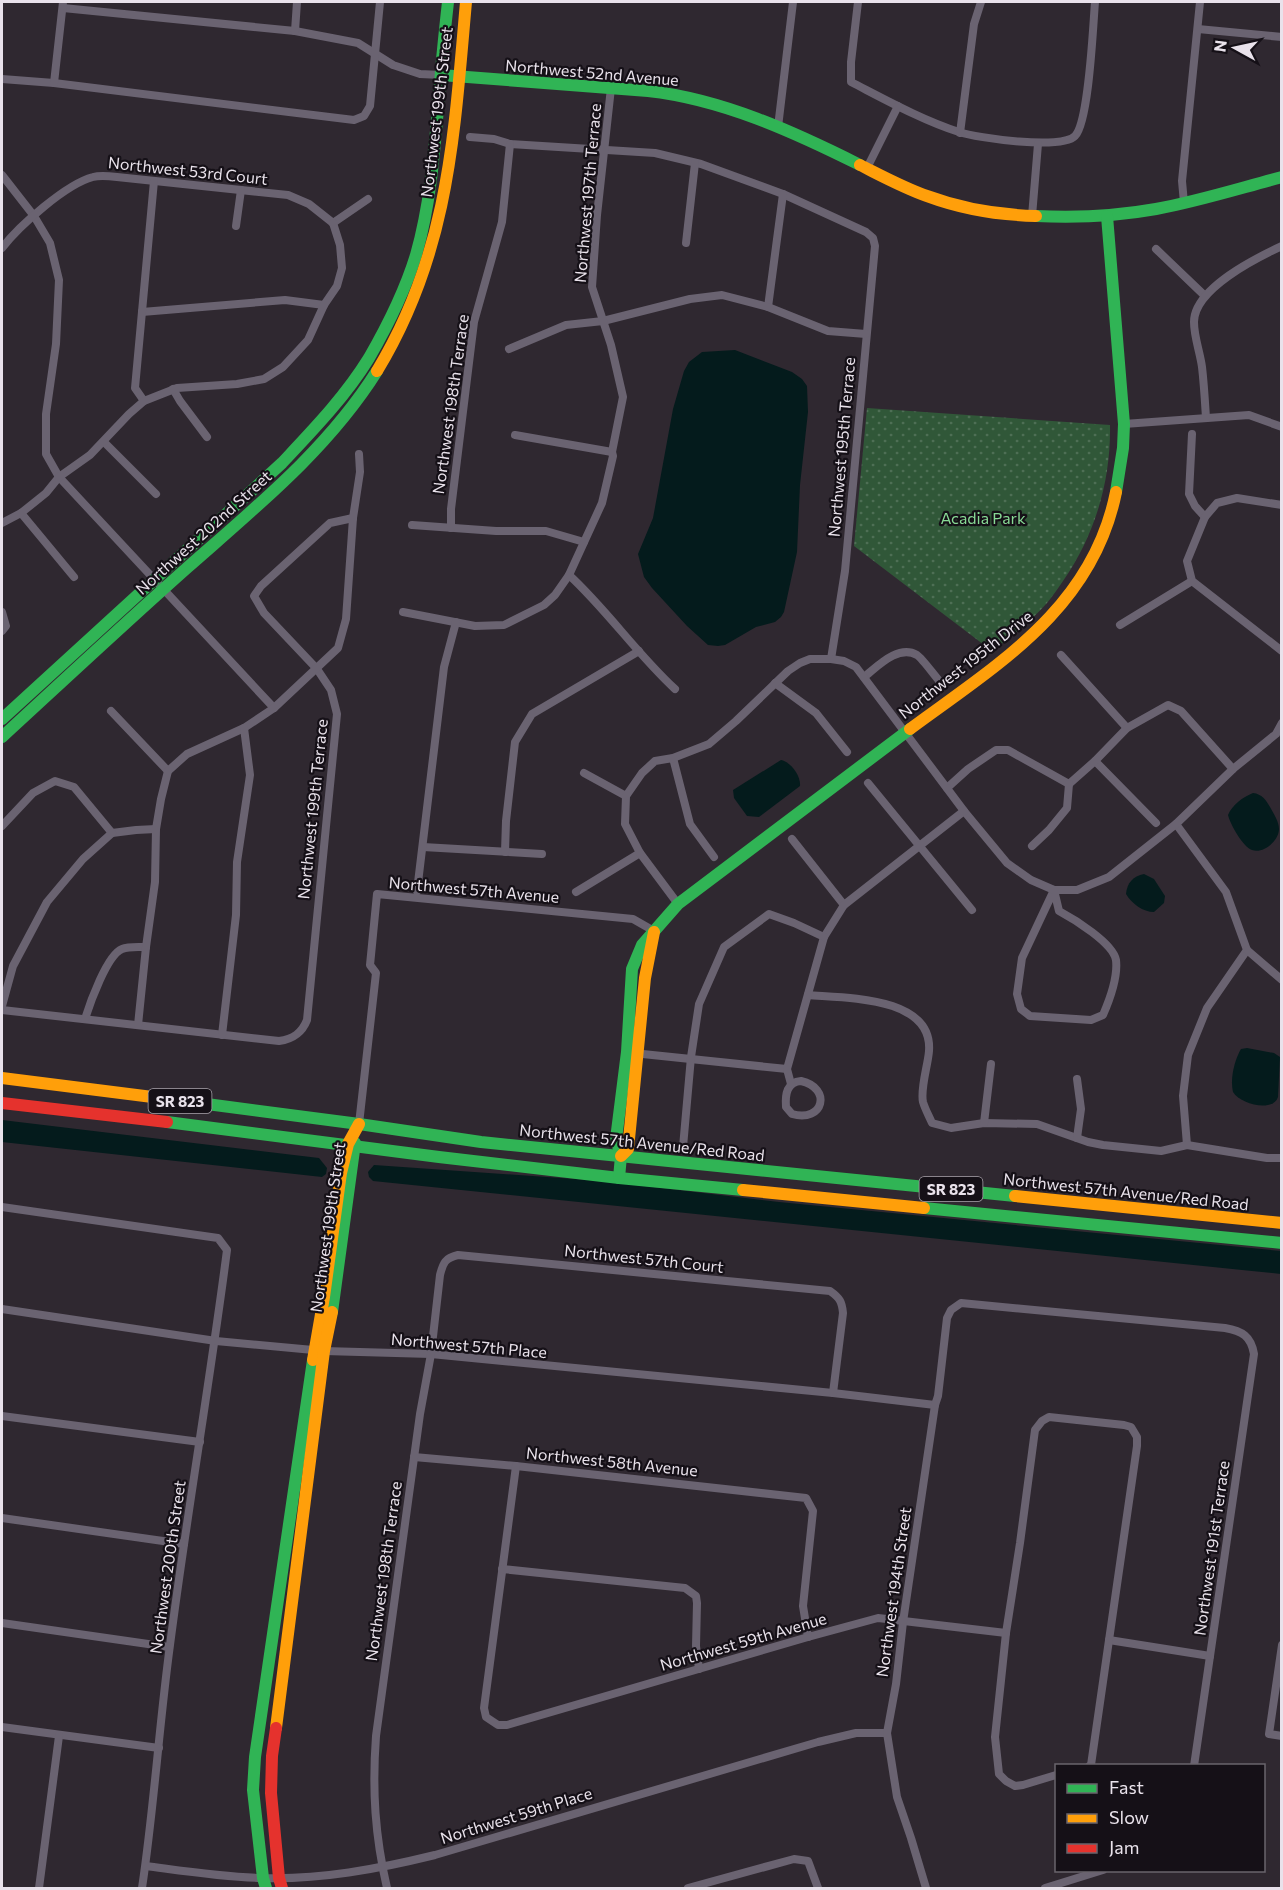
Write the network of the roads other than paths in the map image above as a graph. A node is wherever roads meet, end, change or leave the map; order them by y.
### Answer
1 (297, 2) edge
2 (380, 2) edge
3 (448, 2) edge
4 (466, 2) edge
5 (794, 2) edge
6 (858, 2) edge
7 (981, 2) edge
8 (1095, 2) edge
9 (1200, 2) edge
10 (63, 5) edge
11 (1198, 29) junction
12 (295, 31) junction
13 (1281, 37) edge
14 (374, 52) junction
15 (441, 75) junction
16 (458, 76) junction
17 (2, 79) edge
18 (54, 83) junction
19 (611, 88) junction
20 (898, 106) junction
21 (778, 127) junction
22 (960, 133) junction
23 (470, 137) dead end
24 (510, 144) junction
25 (1038, 144) junction
26 (604, 151) junction
27 (695, 163) junction
28 (867, 168) junction
29 (2, 175) edge
30 (1281, 177) edge
31 (154, 181) junction
32 (241, 190) junction
33 (783, 194) junction
34 (368, 199) dead end
35 (1184, 204) junction
36 (34, 216) junction
37 (1032, 216) junction
38 (1107, 216) junction
39 (333, 223) junction
40 (236, 226) dead end
41 (686, 243) dead end
42 (1281, 246) edge
43 (2, 248) edge
44 (1156, 249) dead end
45 (1204, 296) junction
46 (324, 305) junction
47 (768, 307) junction
48 (142, 312) junction
49 (603, 321) junction
50 (389, 322) joint
51 (401, 329) joint
52 (866, 334) junction
53 (509, 349) dead end
54 (173, 389) junction
55 (144, 401) junction
56 (1206, 418) junction
57 (1124, 424) junction
58 (1281, 427) edge
59 (1192, 434) dead end
60 (515, 435) dead end
61 (207, 437) dead end
62 (104, 442) junction
63 (612, 452) junction
64 (359, 454) dead end
65 (59, 477) junction
66 (156, 494) dead end
67 (1281, 505) edge
68 (21, 513) junction
69 (1205, 517) junction
70 (353, 518) junction
71 (2, 523) edge
72 (412, 525) dead end
73 (451, 528) junction
74 (584, 542) junction
75 (569, 574) junction
76 (74, 577) dead end
77 (154, 579) junction
78 (1192, 581) junction
79 (163, 590) junction
80 (2, 612) edge
81 (403, 612) dead end
82 (456, 622) junction
83 (1120, 625) dead end
84 (4, 629) edge
85 (639, 651) junction
86 (1281, 651) edge
87 (1061, 655) dead end
88 (831, 659) junction
89 (317, 669) junction
90 (864, 677) junction
91 (775, 684) junction
92 (942, 684) dead end
93 (675, 689) dead end
94 (274, 708) junction
95 (111, 711) dead end
96 (2, 719) edge
97 (1281, 723) edge
98 (244, 728) junction
99 (1127, 728) junction
100 (905, 732) junction
101 (2, 737) edge
102 (1279, 737) edge
103 (847, 752) dead end
104 (673, 758) junction
105 (1095, 761) junction
106 (1233, 769) junction
107 (168, 771) junction
108 (584, 773) dead end
109 (868, 783) dead end
110 (1069, 784) junction
111 (947, 788) junction
112 (627, 796) junction
113 (964, 811) junction
114 (1156, 823) dead end
115 (1176, 824) junction
116 (2, 826) edge
117 (156, 829) junction
118 (112, 833) junction
119 (792, 839) dead end
120 (920, 845) junction
121 (1032, 846) dead end
122 (423, 848) junction
123 (505, 852) junction
124 (640, 853) junction
125 (542, 854) dead end
126 (714, 857) dead end
127 (1054, 890) junction
128 (417, 891) dead end
129 (576, 892) dead end
130 (678, 904) junction
131 (844, 905) junction
132 (972, 910) dead end
133 (654, 931) junction
134 (824, 937) junction
135 (146, 947) junction
136 (1247, 950) junction
137 (1281, 980) edge
138 (808, 994) junction
139 (2, 1008) edge
140 (85, 1019) junction
141 (138, 1025) junction
142 (222, 1035) junction
143 (633, 1053) junction
144 (691, 1058) junction
145 (991, 1064) dead end
146 (787, 1069) junction
147 (2, 1078) edge
148 (1077, 1079) dead end
149 (791, 1084) junction
150 (2, 1103) edge
151 (984, 1123) junction
152 (359, 1124) junction
153 (1077, 1138) junction
154 (352, 1145) junction
155 (1187, 1145) junction
156 (683, 1147) dead end
157 (621, 1156) junction
158 (1281, 1158) edge
159 (619, 1178) junction
160 (2, 1207) edge
161 (1281, 1223) edge
162 (1281, 1243) edge
163 (446, 1259) joint
164 (961, 1303) joint
165 (2, 1309) edge
166 (216, 1341) junction
167 (319, 1350) junction
168 (431, 1354) junction
169 (833, 1393) junction
170 (935, 1405) junction
171 (2, 1416) edge
172 (200, 1443) junction
173 (414, 1457) junction
174 (516, 1466) junction
175 (2, 1518) edge
176 (184, 1544) junction
177 (502, 1569) junction
178 (903, 1622) junction
179 (2, 1623) edge
180 (1006, 1633) junction
181 (808, 1637) junction
182 (1109, 1640) junction
183 (1281, 1645) edge
184 (169, 1647) junction
185 (1210, 1656) junction
186 (699, 1669) junction
187 (2, 1727) edge
188 (887, 1733) junction
189 (59, 1736) junction
190 (1281, 1736) edge
191 (159, 1748) junction
192 (1090, 1764) edge
193 (1194, 1764) edge
194 (1055, 1775) edge
195 (146, 1866) junction
196 (382, 1868) junction
197 (1097, 1872) edge
198 (265, 1883) edge
199 (281, 1883) edge
200 (39, 1888) edge
201 (142, 1888) edge
202 (387, 1888) edge
203 (688, 1888) edge
204 (818, 1888) edge
205 (926, 1888) edge
206 (1046, 1888) edge

1 - 12 street
2 - 14 street
3 - 15 main road, Northwest 199th Street
4 - 16 main road, Northwest 199th Street
5 - 21 street
6 - 20 street
7 - 22 street
8 - 25 street
9 - 11 street
10 - 12 street, Northwest 52nd Avenue
10 - 18 street
11 - 13 street
11 - 35 street
12 - 14 street, Northwest 52nd Avenue
14 - 15 street, Northwest 52nd Avenue
14 - 18 street
15 - 16 main road, Northwest 52nd Avenue
15 - 50 main road, Northwest 199th Street
16 - 19 main road, Northwest 52nd Avenue
16 - 51 main road, Northwest 199th Street
17 - 18 street
19 - 21 main road, Northwest 52nd Avenue
19 - 26 street, Northwest 197th Terrace
20 - 22 street
20 - 28 street
21 - 28 main road, Northwest 52nd Avenue
22 - 25 street
23 - 24 street
24 - 26 street
24 - 73 street, Northwest 198th Terrace
25 - 37 street
26 - 27 street
26 - 49 street, Northwest 197th Terrace
27 - 33 street
27 - 41 street
28 - 37 main road, Northwest 52nd Avenue
29 - 36 street
30 - 35 main road, Northwest 52nd Avenue
31 - 32 street, Northwest 53rd Court
31 - 36 street, Northwest 53rd Court
31 - 48 street
32 - 39 street, Northwest 53rd Court
32 - 40 street
33 - 47 street
33 - 52 street, Northwest 195th Terrace
34 - 39 street
35 - 38 main road, Northwest 52nd Avenue
36 - 43 street, Northwest 53rd Court
36 - 65 street
37 - 38 main road, Northwest 52nd Avenue
38 - 57 main road, Northwest 195th Drive
39 - 46 street
42 - 45 street
44 - 45 street
45 - 56 street
46 - 48 street
46 - 54 street
47 - 49 street
47 - 52 street
48 - 55 street
49 - 53 street
49 - 63 street, Northwest 197th Terrace
50 - 77 main road, Northwest 202nd Street
51 - 79 main road, Northwest 202nd Street
52 - 88 street, Northwest 195th Terrace
54 - 55 street
54 - 61 street
55 - 62 street
56 - 57 street
56 - 58 street
57 - 100 main road, Northwest 195th Drive
59 - 69 street
60 - 63 street
62 - 65 street
62 - 66 street
63 - 74 street, Northwest 197th Terrace
64 - 70 street
65 - 68 street
65 - 77 street
67 - 69 street
68 - 71 street
68 - 76 street
69 - 78 street
70 - 89 street
70 - 89 street, Northwest 199th Terrace
72 - 73 street
73 - 74 street
74 - 75 street, Northwest 197th Terrace
75 - 82 street, Northwest 197th Terrace
75 - 85 street
77 - 79 street
77 - 96 main road, Northwest 202nd Street
78 - 83 street
78 - 86 street
79 - 94 street
79 - 101 main road, Northwest 202nd Street
80 - 84 street
81 - 82 street, Northwest 197th Terrace
82 - 122 street
85 - 93 street
85 - 123 street
87 - 99 street
88 - 90 street
88 - 91 street
89 - 94 street
89 - 142 street, Northwest 199th Terrace
90 - 92 street
90 - 100 street
91 - 103 street
91 - 104 street
94 - 98 street
95 - 107 street
97 - 102 street
98 - 107 street
98 - 142 street
99 - 105 street
99 - 106 street
100 - 111 street
100 - 130 main road, Northwest 195th Drive
102 - 106 street
104 - 112 street
104 - 126 street
105 - 110 street
105 - 114 street
106 - 115 street
107 - 117 street
108 - 112 street
109 - 120 street
110 - 111 street
110 - 121 street
111 - 113 street
112 - 124 street
113 - 120 street
113 - 127 street
115 - 127 street
115 - 136 street
116 - 118 street
117 - 118 street
117 - 135 street
118 - 139 street
119 - 131 street
120 - 131 street
120 - 132 street
122 - 123 street
122 - 128 street
123 - 125 street
124 - 129 street
124 - 130 street
127 - 127 street
130 - 133 main road, Northwest 195th Drive
131 - 134 street
133 - 143 main road, Northwest 195th Drive
133 - 152 street, Northwest 57th Avenue
134 - 138 street
134 - 144 street
135 - 140 street
135 - 141 street
136 - 137 street
136 - 155 street
138 - 146 street
138 - 151 street
139 - 140 street
140 - 141 street
141 - 142 street
143 - 144 street
143 - 157 main road, Northwest 195th Drive
144 - 146 street
144 - 156 street
145 - 151 street
146 - 149 street
147 - 152 main road, Northwest 57th Avenue/Red Road / SR 823
148 - 153 street
149 - 149 street
150 - 154 main road, SR 823
151 - 153 street
152 - 154 main road, Northwest 199th Street
152 - 157 main road, Northwest 57th Avenue/Red Road / SR 823
153 - 155 street
154 - 159 main road, SR 823
154 - 167 main road, Northwest 199th Street
155 - 158 street
157 - 159 main road, Northwest 195th Drive
157 - 161 main road, Northwest 57th Avenue/Red Road / SR 823
159 - 162 main road, SR 823
160 - 166 street, Northwest 200th Street
163 - 168 street, Northwest 198th Terrace
163 - 169 street, Northwest 57th Court
164 - 170 street, Northwest 194th Street
164 - 185 street, Northwest 191st Terrace
165 - 166 street, Northwest 57th Place
166 - 167 street, Northwest 57th Place
166 - 172 street, Northwest 200th Street
167 - 168 street, Northwest 57th Place
167 - 198 main road, Northwest 199th Street
167 - 199 main road, Northwest 199th Street
168 - 169 street, Northwest 57th Place
168 - 173 street, Northwest 198th Terrace
169 - 170 street, Northwest 57th Place
170 - 178 street, Northwest 194th Street
171 - 172 street
172 - 176 street, Northwest 200th Street
173 - 174 street, Northwest 58th Avenue
173 - 196 street, Northwest 198th Terrace
174 - 177 street
174 - 181 street, Northwest 58th Avenue
175 - 176 street
176 - 184 street, Northwest 200th Street
177 - 186 street
177 - 186 street, Northwest 59th Avenue
178 - 180 street, Northwest 59th Avenue
178 - 181 street, Northwest 59th Avenue
178 - 188 street, Northwest 194th Street
179 - 184 street
180 - 182 street
180 - 194 street
181 - 186 street, Northwest 59th Avenue
182 - 185 street
182 - 192 street
183 - 190 street
184 - 191 street, Northwest 200th Street
185 - 193 street, Northwest 191st Terrace
187 - 189 street
188 - 196 street, Northwest 59th Place
188 - 205 street, Northwest 194th Street
189 - 191 street
189 - 200 street
191 - 195 street, Northwest 200th Street
195 - 198 street, Northwest 59th Place
195 - 201 street, Northwest 200th Street
196 - 199 street, Northwest 59th Place
196 - 202 street, Northwest 198th Terrace
197 - 206 street
198 - 199 street, Northwest 59th Place
203 - 204 street

